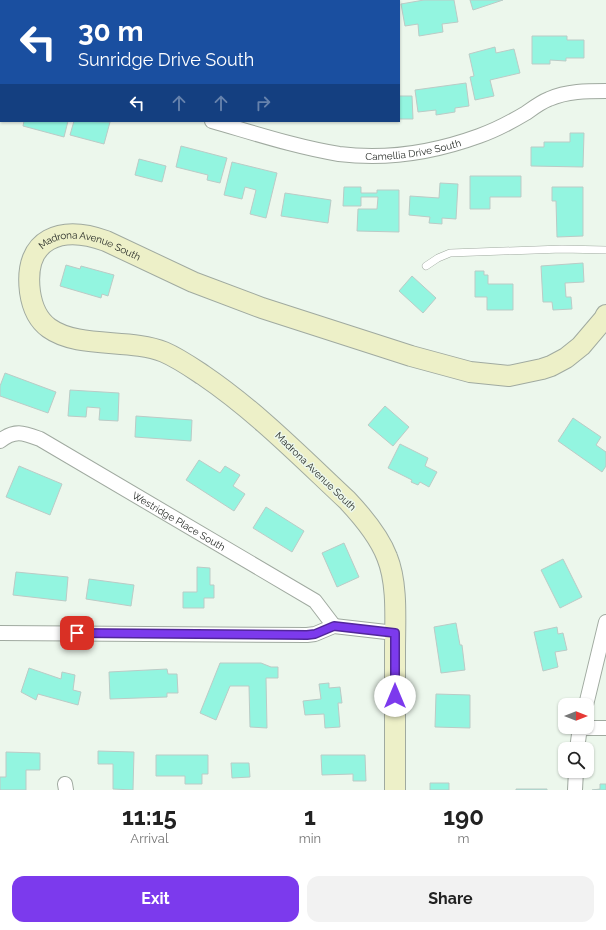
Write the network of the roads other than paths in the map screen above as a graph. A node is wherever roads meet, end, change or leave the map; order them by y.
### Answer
1 (606, 90) edge
2 (215, 122) edge
3 (606, 250) edge
4 (426, 266) dead end
5 (605, 318) edge
6 (0, 441) edge
7 (606, 622) edge
8 (334, 626) junction
9 (0, 633) edge
10 (395, 633) junction
11 (588, 698) edge
12 (594, 728) edge
13 (606, 728) edge
14 (576, 778) edge
15 (395, 790) edge
16 (575, 790) edge

1 - 2 street, Camellia Drive South
3 - 4 lane
5 - 10 main road, Madrona Avenue South
6 - 8 street, Westridge Place South
7 - 11 street
8 - 9 street
8 - 10 street
10 - 15 main road, Madrona Avenue South
12 - 13 street
14 - 16 street

